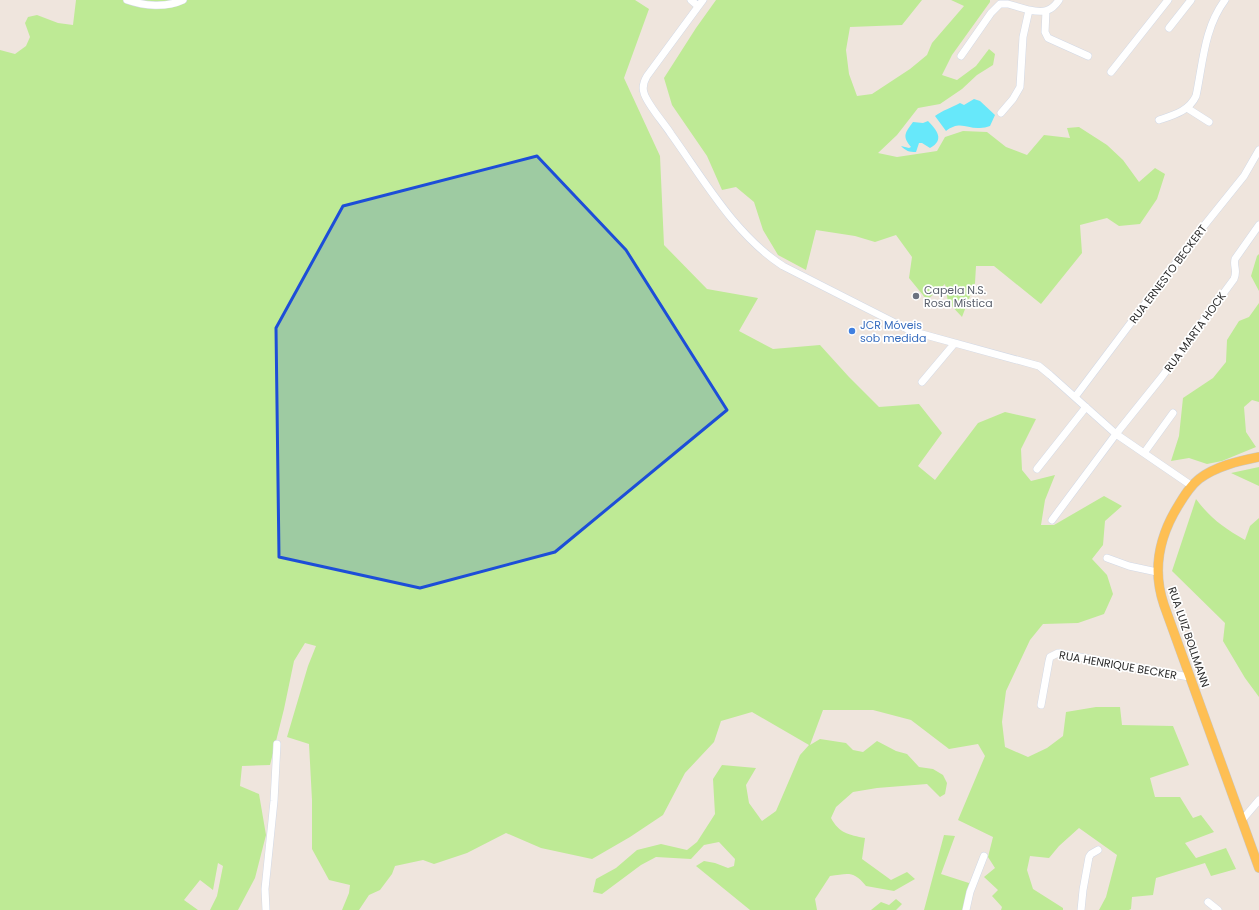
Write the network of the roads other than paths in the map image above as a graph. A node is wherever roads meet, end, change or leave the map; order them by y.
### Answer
1 (127, 0) edge
2 (183, 0) edge
3 (691, 0) edge
4 (1059, 0) edge
5 (1168, 0) edge
6 (1191, 0) edge
7 (1225, 0) edge
8 (701, 3) edge
9 (1029, 10) junction
10 (1046, 11) junction
11 (1169, 28) dead end
12 (961, 56) dead end
13 (1088, 56) dead end
14 (1111, 72) dead end
15 (1187, 108) junction
16 (1001, 112) dead end
17 (1159, 120) dead end
18 (1209, 122) dead end
19 (1259, 150) edge
20 (1259, 225) edge
21 (954, 344) junction
22 (922, 382) dead end
23 (1075, 397) junction
24 (1086, 407) junction
25 (1173, 413) dead end
26 (1116, 434) junction
27 (1144, 452) junction
28 (1259, 457) edge
29 (1037, 468) dead end
30 (1192, 486) junction
31 (1052, 520) dead end
32 (1107, 558) dead end
33 (1157, 572) junction
34 (1189, 677) junction
35 (1040, 705) dead end
36 (277, 744) dead end
37 (1259, 800) edge
38 (1242, 820) junction
39 (1098, 850) dead end
40 (984, 856) dead end
41 (1259, 868) edge
42 (1208, 902) dead end
43 (266, 910) edge
44 (966, 910) edge
45 (1081, 910) edge
46 (1218, 910) edge

1 - 2 street
3 - 8 street
4 - 10 street
5 - 14 street
6 - 11 street
7 - 15 street
8 - 21 street
9 - 10 street
9 - 12 street
9 - 16 street
10 - 13 street
15 - 17 street
15 - 18 street
19 - 23 street, RUA ERNESTO BECKERT
20 - 26 street, RUA MARTA HOCK
21 - 22 street
21 - 23 street
23 - 24 street
24 - 26 street
24 - 29 street
25 - 27 street
26 - 27 street
26 - 31 street, RUA MARTA HOCK
27 - 30 street
28 - 30 main road, RUA LUIZ BOLLMANN
30 - 33 main road, RUA LUIZ BOLLMANN
32 - 33 street
33 - 34 main road, RUA LUIZ BOLLMANN
34 - 35 street, RUA HENRIQUE BECKER
34 - 38 main road, RUA LUIZ BOLLMANN
36 - 43 street
37 - 38 street
38 - 41 main road, RUA LUIZ BOLLMANN
39 - 45 street
40 - 44 street
42 - 46 street

